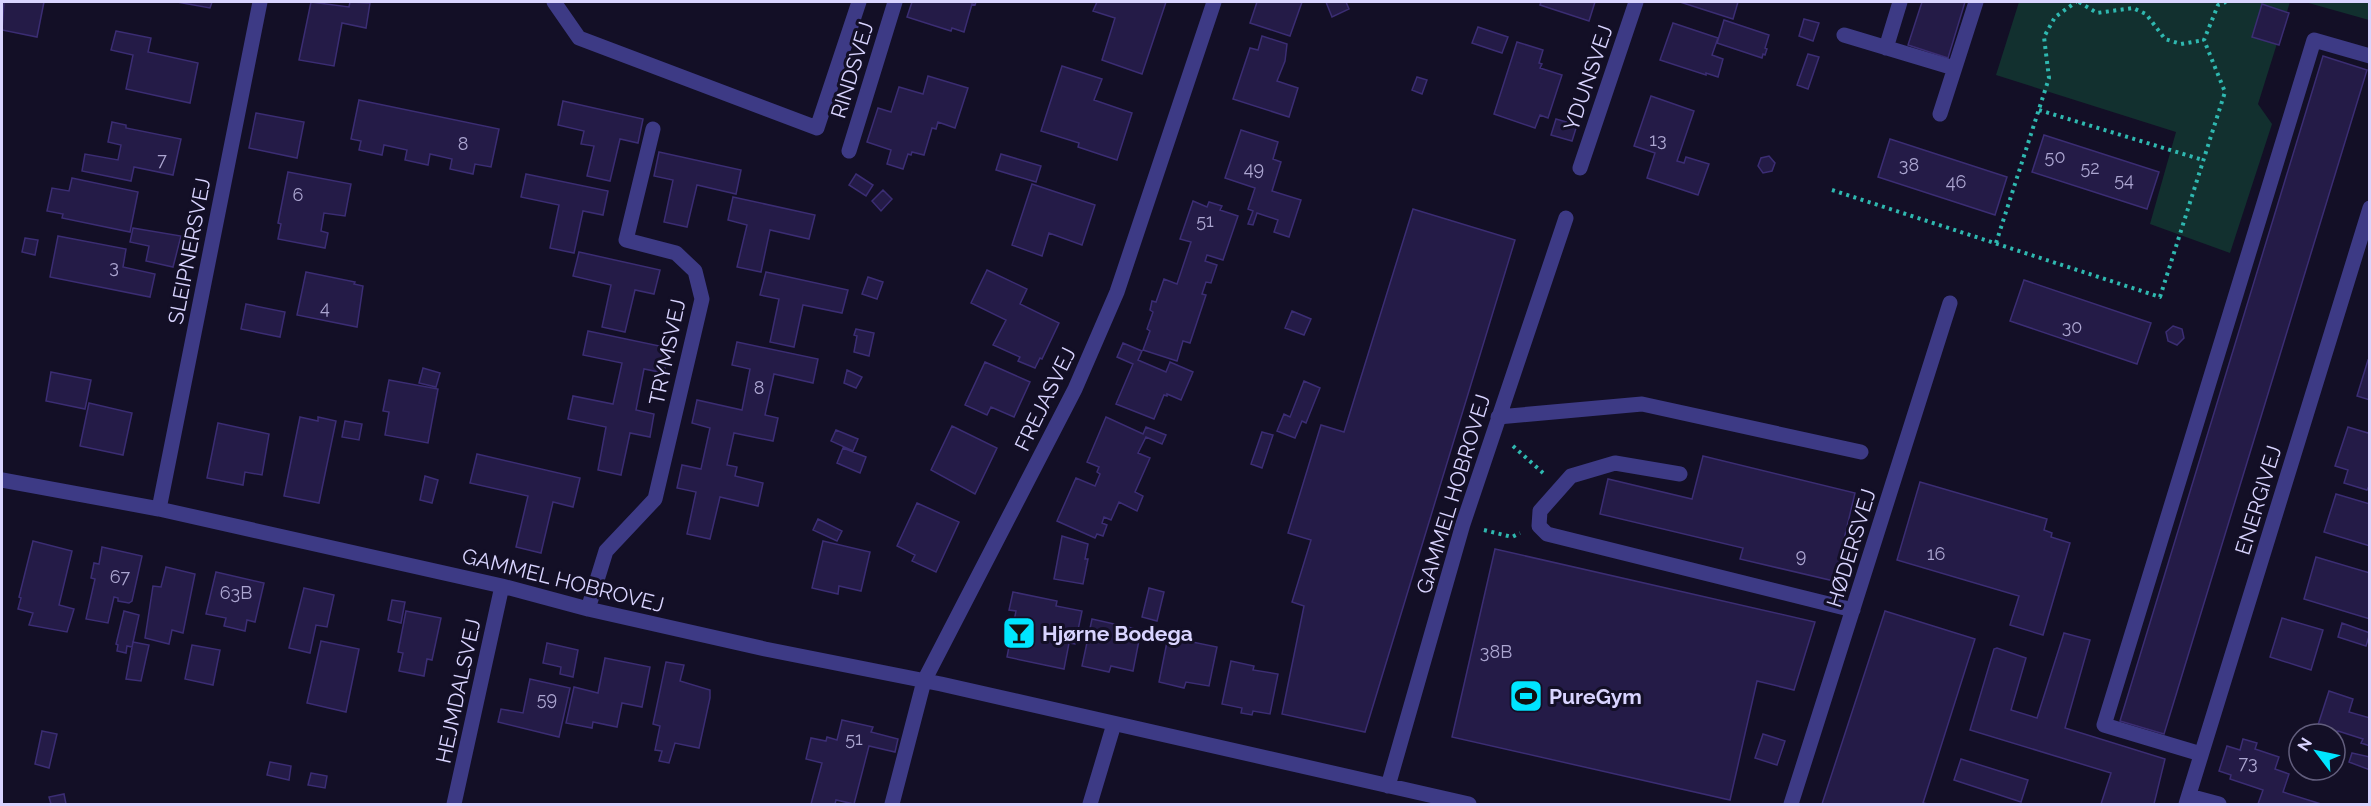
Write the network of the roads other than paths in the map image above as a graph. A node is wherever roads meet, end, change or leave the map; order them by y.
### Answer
1 (260, 2) edge
2 (554, 2) edge
3 (859, 2) edge
4 (895, 2) edge
5 (1214, 2) edge
6 (1636, 2) edge
7 (1900, 2) edge
8 (1976, 2) edge
9 (1844, 35) dead end
10 (1886, 48) junction
11 (2370, 56) edge
12 (1954, 68) junction
13 (1940, 114) dead end
14 (653, 129) dead end
15 (849, 151) dead end
16 (1580, 168) dead end
17 (2370, 208) edge
18 (1566, 218) dead end
19 (1950, 303) dead end
20 (1497, 423) junction
21 (1861, 452) dead end
22 (1680, 474) dead end
23 (2, 480) edge
24 (159, 509) junction
25 (502, 586) junction
26 (588, 609) junction
27 (1853, 610) junction
28 (924, 681) junction
29 (1114, 724) junction
30 (2201, 754) junction
31 (1388, 786) junction
32 (2187, 800) edge
33 (454, 804) edge
34 (892, 804) edge
35 (1090, 804) edge
36 (1469, 804) edge
37 (1791, 804) edge
38 (2219, 804) edge

1 - 24 street, SLEIPNERSVEJ
2 - 3 street
4 - 15 street, RINDSVEJ
5 - 28 street, FREJASVEJ
6 - 16 street, YDUNSVEJ
7 - 10 street
8 - 12 street
9 - 10 street
10 - 12 street
11 - 30 street
12 - 13 street
14 - 26 street, TRYMSVEJ
17 - 30 street, ENERGIVEJ
18 - 20 street, GAMMEL HOBROVEJ
19 - 27 street, HØDERSVEJ
20 - 21 street
20 - 31 street, GAMMEL HOBROVEJ
22 - 27 street
23 - 24 street, GAMMEL HOBROVEJ
24 - 25 street, GAMMEL HOBROVEJ
25 - 26 street, GAMMEL HOBROVEJ
25 - 33 street, HEJMDALSVEJ
26 - 28 street, GAMMEL HOBROVEJ
27 - 37 street, HØDERSVEJ
28 - 29 street, GAMMEL HOBROVEJ
28 - 34 street, FREJASVEJ
29 - 31 street, GAMMEL HOBROVEJ
29 - 35 street
30 - 32 street, ENERGIVEJ
31 - 36 street, GAMMEL HOBROVEJ
32 - 38 street

